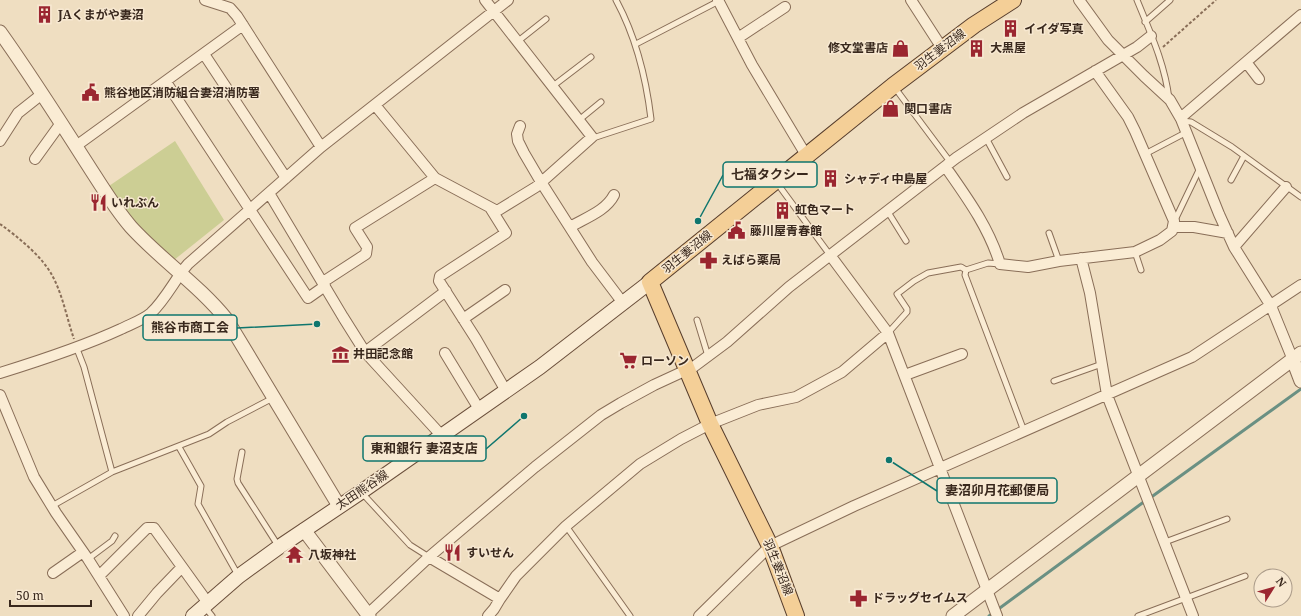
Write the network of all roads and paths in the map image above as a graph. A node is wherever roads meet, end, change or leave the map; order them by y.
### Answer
1 (205, 0) edge
2 (485, 0) edge
3 (508, 0) edge
4 (616, 0) edge
5 (911, 0) edge
6 (1013, 0) edge
7 (1079, 0) edge
8 (1137, 0) edge
9 (1170, 0) edge
10 (1216, 0) edge
11 (718, 1) edge
12 (785, 7) dead end
13 (492, 11) junction
14 (1301, 14) edge
15 (546, 19) dead end
16 (1145, 22) junction
17 (243, 25) junction
18 (0, 32) edge
19 (1151, 36) junction
20 (738, 38) junction
21 (517, 42) junction
22 (636, 44) junction
23 (942, 48) junction
24 (1160, 49) dead end
25 (204, 54) junction
26 (1123, 55) junction
27 (591, 58) dead end
28 (1246, 62) junction
29 (1095, 71) junction
30 (1260, 79) dead end
31 (166, 82) junction
32 (553, 86) junction
33 (893, 86) junction
34 (42, 94) junction
35 (1170, 100) junction
36 (602, 102) dead end
37 (374, 105) junction
38 (578, 120) junction
39 (1182, 120) junction
40 (61, 123) junction
41 (520, 126) dead end
42 (1187, 132) junction
43 (986, 138) junction
44 (587, 140) junction
45 (0, 141) edge
46 (76, 146) junction
47 (321, 148) junction
48 (1145, 154) junction
49 (806, 155) junction
50 (1244, 156) junction
51 (35, 159) dead end
52 (948, 164) junction
53 (1200, 166) junction
54 (1007, 177) dead end
55 (286, 178) junction
56 (435, 178) junction
57 (775, 180) junction
58 (1230, 180) dead end
59 (541, 182) junction
60 (1286, 187) junction
61 (269, 193) junction
62 (614, 196) dead end
63 (1301, 198) edge
64 (251, 209) junction
65 (491, 209) junction
66 (888, 212) junction
67 (0, 224) edge
68 (1173, 224) junction
69 (570, 227) junction
70 (1049, 232) dead end
71 (1228, 233) junction
72 (906, 241) dead end
73 (1234, 247) junction
74 (1135, 252) junction
75 (830, 255) junction
76 (1081, 258) junction
77 (1060, 261) junction
78 (1000, 264) junction
79 (966, 270) junction
80 (1141, 270) dead end
81 (180, 273) junction
82 (650, 282) junction
83 (324, 284) junction
84 (1301, 285) edge
85 (505, 290) dead end
86 (446, 291) junction
87 (623, 303) junction
88 (1271, 306) junction
89 (463, 319) junction
90 (697, 320) dead end
91 (888, 333) junction
92 (77, 348) junction
93 (364, 352) junction
94 (445, 353) dead end
95 (962, 354) dead end
96 (708, 356) junction
97 (1297, 357) edge
98 (1103, 364) junction
99 (688, 371) junction
100 (0, 373) edge
101 (905, 375) junction
102 (1301, 380) edge
103 (1054, 381) dead end
104 (506, 391) junction
105 (0, 394) edge
106 (1108, 394) junction
107 (273, 398) junction
108 (479, 409) junction
109 (710, 424) junction
110 (1024, 431) junction
111 (441, 435) junction
112 (179, 447) junction
113 (242, 452) dead end
114 (941, 468) junction
115 (112, 472) junction
116 (1139, 475) junction
117 (361, 492) junction
118 (52, 506) junction
119 (339, 506) junction
120 (1227, 519) dead end
121 (566, 526) junction
122 (304, 530) junction
123 (115, 536) dead end
124 (1165, 542) junction
125 (770, 546) junction
126 (279, 547) junction
127 (85, 555) junction
128 (429, 557) junction
129 (182, 567) junction
130 (53, 573) dead end
131 (99, 576) junction
132 (239, 576) junction
133 (1245, 576) dead end
134 (987, 590) junction
135 (1186, 597) junction
136 (500, 599) junction
137 (208, 608) edge
138 (368, 615) edge
139 (124, 616) edge
140 (138, 616) edge
141 (193, 616) edge
142 (488, 616) edge
143 (630, 616) edge
144 (699, 616) edge
145 (796, 616) edge
146 (953, 616) edge
147 (997, 616) edge
148 (1138, 616) edge
149 (1193, 616) edge

1 - 17 street
2 - 13 street
3 - 13 street
4 - 22 lane
5 - 23 street
6 - 23 main road, 羽生妻沼線
7 - 26 street
8 - 16 lane
9 - 16 lane
10 - 24 path
11 - 20 street
11 - 22 lane
12 - 20 street
13 - 21 street
13 - 37 street
14 - 28 street
15 - 21 lane
16 - 19 lane
17 - 25 street
17 - 47 street
18 - 34 street
19 - 26 street
19 - 35 lane
20 - 49 street
21 - 32 street
22 - 44 lane
23 - 33 main road, 羽生妻沼線
25 - 31 street
25 - 55 street
26 - 29 street
26 - 35 street
27 - 32 lane
28 - 30 street
28 - 39 street
29 - 43 street
29 - 48 street
31 - 46 street
31 - 64 street
32 - 38 street
33 - 49 main road, 羽生妻沼線
33 - 52 lane
34 - 40 street
34 - 45 street
35 - 39 street
36 - 38 lane
37 - 47 street
37 - 56 street
38 - 44 street
39 - 42 street
39 - 50 lane
40 - 46 street
40 - 51 street
41 - 59 street
42 - 48 lane
42 - 53 street
43 - 52 street
43 - 54 lane
44 - 59 street
46 - 81 street
47 - 55 street
48 - 68 street
49 - 57 main road, 羽生妻沼線
50 - 58 lane
50 - 60 lane
52 - 66 street
52 - 78 street
53 - 68 lane
53 - 71 street
55 - 61 street
56 - 65 street
56 - 83 street
57 - 75 lane
57 - 82 main road, 羽生妻沼線
59 - 65 street
59 - 69 street
60 - 63 lane
60 - 73 street
61 - 64 street
61 - 83 street
62 - 69 street
64 - 81 street
64 - 83 street
65 - 86 street
66 - 72 lane
66 - 75 street
67 - 92 path
68 - 71 street
68 - 74 street
69 - 87 street
70 - 77 lane
71 - 73 street
73 - 88 street
74 - 76 street
74 - 80 lane
75 - 91 street
75 - 96 street
76 - 77 street
76 - 98 street
77 - 78 street
78 - 79 lane
79 - 91 lane
79 - 110 lane
81 - 92 street
81 - 107 street
82 - 87 main road, 太田熊谷線
82 - 99 main road, 羽生妻沼線
83 - 93 street
84 - 88 street
85 - 89 street
86 - 89 street
86 - 93 street
87 - 104 main road, 太田熊谷線
88 - 97 street
88 - 106 street
89 - 104 street
90 - 96 lane
91 - 101 street
91 - 109 street
92 - 100 street
92 - 115 lane
93 - 111 street
94 - 108 street
95 - 101 street
96 - 99 street
97 - 102 street
97 - 116 street
98 - 103 lane
98 - 106 street
99 - 109 main road, 羽生妻沼線
99 - 128 street
101 - 114 street
104 - 108 main road, 太田熊谷線
105 - 118 street
106 - 110 street
106 - 116 street
107 - 112 lane
107 - 119 street
108 - 111 main road, 太田熊谷線
109 - 121 street
109 - 125 main road, 羽生妻沼線
110 - 114 street
111 - 117 main road, 太田熊谷線
112 - 115 lane
112 - 132 lane
113 - 126 lane
114 - 125 street
114 - 134 street
115 - 118 lane
116 - 124 street
116 - 134 street
117 - 119 main road, 太田熊谷線
117 - 128 lane
118 - 127 street
119 - 122 main road, 太田熊谷線
120 - 124 lane
121 - 136 street
121 - 143 lane
122 - 126 main road, 太田熊谷線
122 - 138 street
123 - 127 lane
124 - 135 street
125 - 144 street
125 - 145 main road, 羽生妻沼線
126 - 132 main road, 太田熊谷線
127 - 130 street
127 - 131 street
128 - 136 street
128 - 138 street
129 - 131 street
129 - 137 street
129 - 140 street
131 - 139 street
132 - 137 main road, 太田熊谷線
133 - 135 lane
134 - 146 street
134 - 147 street
135 - 148 lane
135 - 149 street
136 - 142 street
137 - 141 main road, 太田熊谷線

